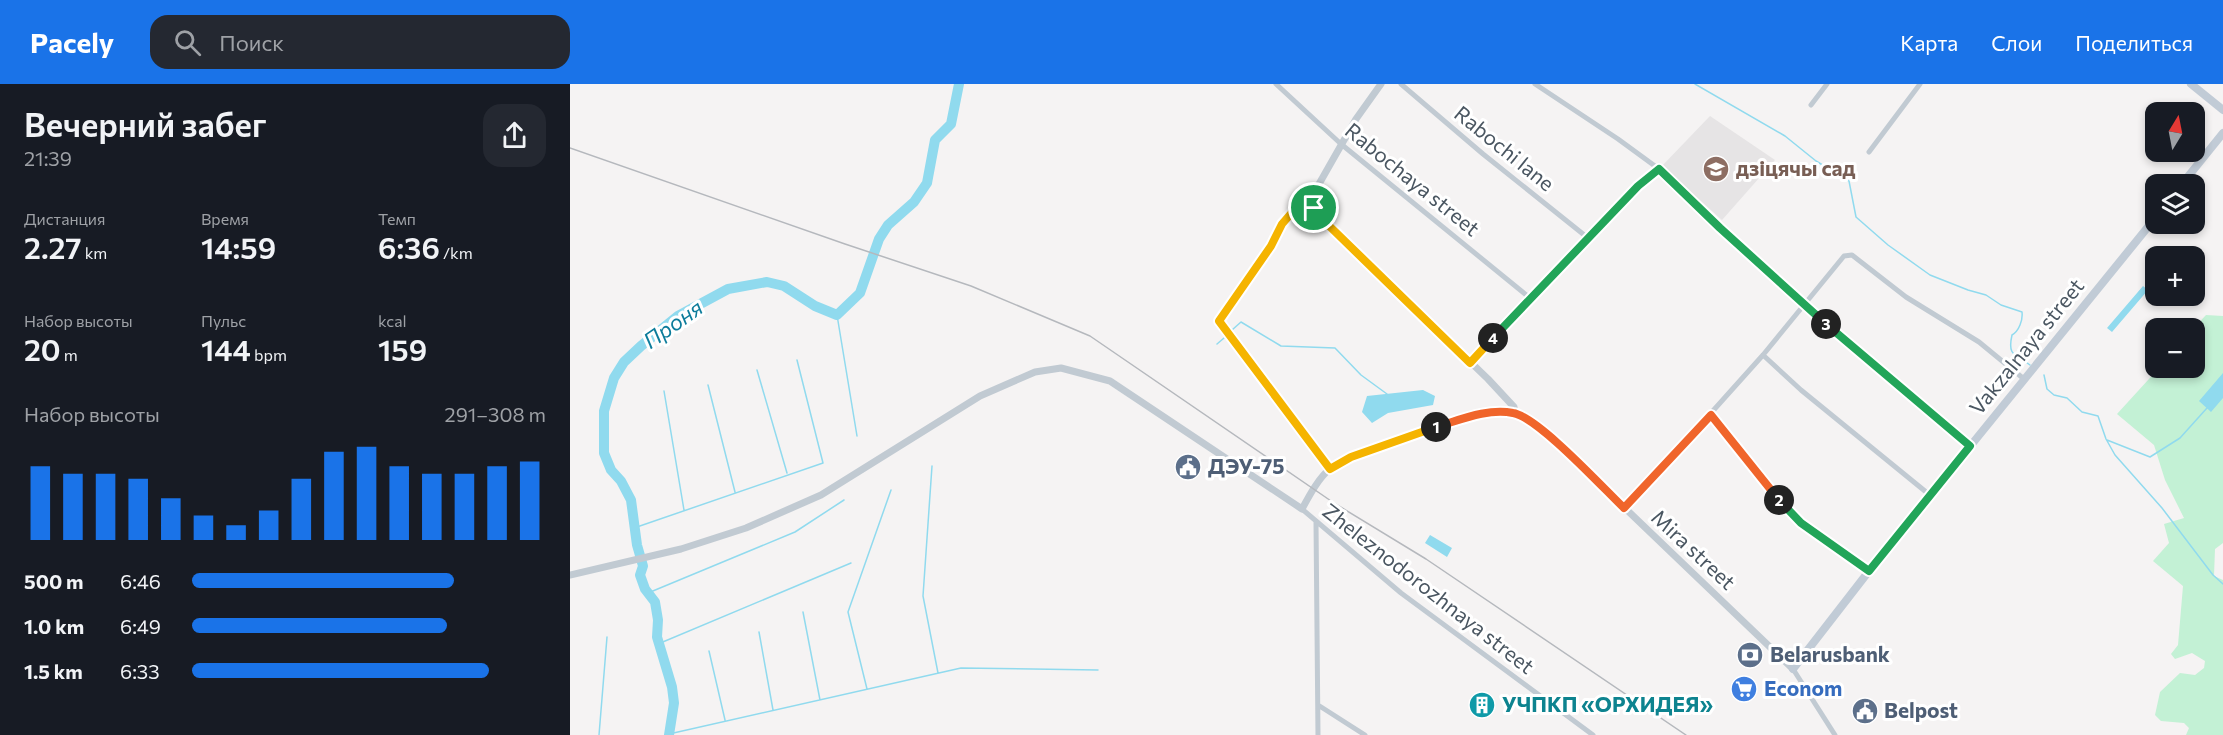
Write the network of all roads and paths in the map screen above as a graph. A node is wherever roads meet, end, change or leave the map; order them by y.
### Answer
1 (1276, 84) edge
2 (1381, 84) edge
3 (1401, 84) edge
4 (1535, 84) edge
5 (1827, 84) edge
6 (1920, 84) edge
7 (2191, 84) edge
8 (1810, 105) dead end
9 (2223, 110) edge
10 (2223, 133) edge
11 (1341, 144) junction
12 (1869, 152) dead end
13 (1659, 169) junction
14 (2190, 174) edge
15 (1313, 199) junction
16 (2145, 230) edge
17 (1588, 238) junction
18 (1530, 298) junction
19 (1804, 305) junction
20 (1763, 356) junction
21 (1470, 363) junction
22 (2024, 379) junction
23 (1515, 413) junction
24 (1711, 415) junction
25 (1970, 446) junction
26 (1330, 469) junction
27 (1931, 496) junction
28 (1624, 508) junction
29 (1302, 509) junction
30 (1316, 522) junction
31 (1869, 571) junction
32 (570, 574) edge
33 (1793, 669) junction
34 (1318, 705) junction
35 (1318, 735) edge
36 (1365, 735) edge
37 (1593, 735) edge
38 (1835, 735) edge

1 - 11 street, Rabochaya street
2 - 11 street
3 - 17 street, Rabochi lane
4 - 13 street
5 - 8 street
6 - 12 street
7 - 9 main road
10 - 14 main road
11 - 15 street
11 - 18 street, Rabochaya street
13 - 17 street
13 - 19 street
15 - 21 street, Mira street
15 - 26 street
16 - 22 main road, Vakzalnaya street
17 - 18 street
18 - 21 street
19 - 20 street
19 - 22 street
19 - 25 street
20 - 24 street
20 - 27 street
21 - 23 street, Mira street
22 - 25 main road, Vakzalnaya street
23 - 26 street
23 - 28 street, Mira street
24 - 28 street
24 - 31 street
25 - 27 main road, Vakzalnaya street
26 - 29 street
27 - 31 main road, Vakzalnaya street
28 - 33 street, Mira street
29 - 30 street, Zheleznodorozhnaya street
29 - 32 street
30 - 34 street
30 - 37 street, Zheleznodorozhnaya street
31 - 33 main road, Vakzalnaya street
33 - 38 street, Mira street
34 - 35 street
34 - 36 street

